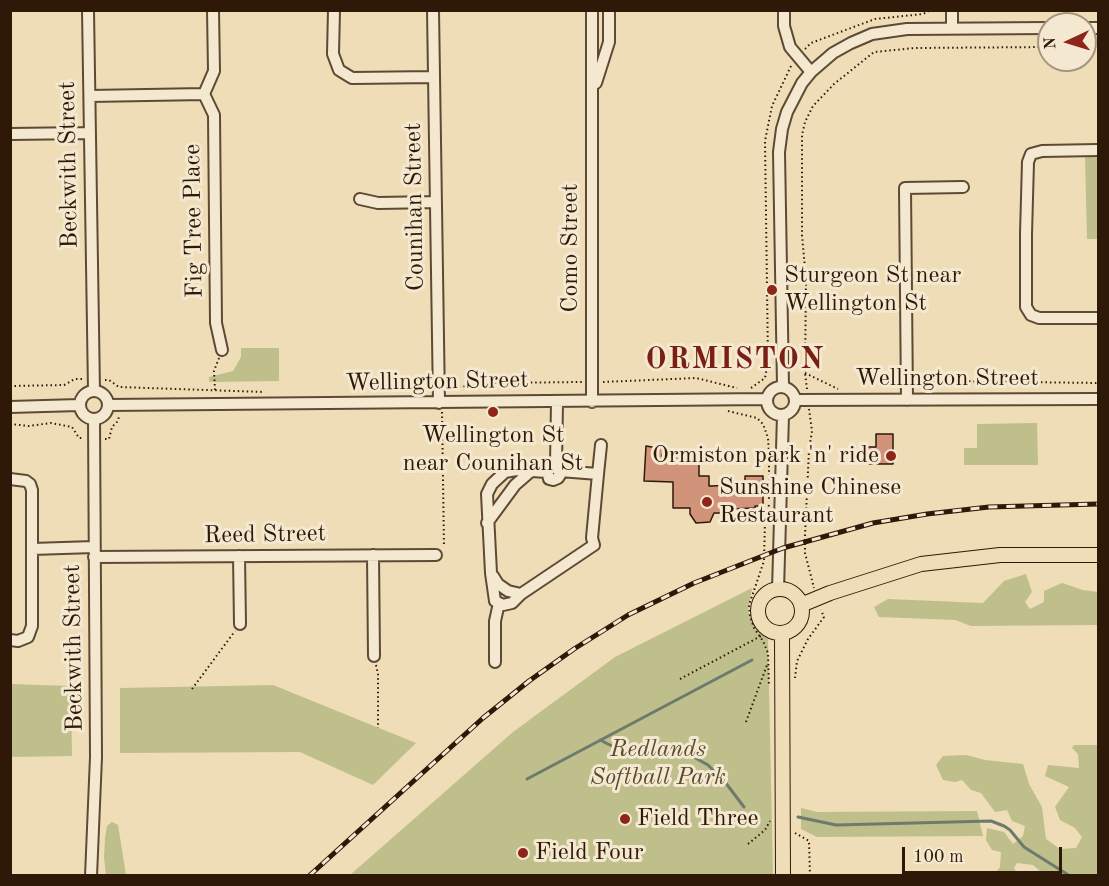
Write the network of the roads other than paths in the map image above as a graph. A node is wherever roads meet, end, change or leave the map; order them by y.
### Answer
1 (88, 10) edge
2 (213, 10) edge
3 (334, 10) edge
4 (433, 10) edge
5 (592, 10) edge
6 (609, 10) edge
7 (784, 10) edge
8 (952, 10) edge
9 (952, 28) junction
10 (1037, 28) edge
11 (811, 72) junction
12 (434, 76) junction
13 (204, 94) junction
14 (592, 94) junction
15 (90, 96) junction
16 (10, 134) edge
17 (89, 134) junction
18 (1098, 150) edge
19 (963, 187) dead end
20 (360, 199) dead end
21 (436, 202) junction
22 (1098, 318) edge
23 (222, 350) road end
24 (783, 387) junction
25 (94, 391) junction
26 (767, 399) junction
27 (1098, 399) edge
28 (796, 400) junction
29 (907, 400) junction
30 (554, 402) junction
31 (592, 402) junction
32 (439, 403) junction
33 (80, 405) junction
34 (108, 405) junction
35 (10, 407) edge
36 (783, 415) junction
37 (94, 420) junction
38 (601, 445) dead end
39 (554, 468) junction
40 (530, 472) junction
41 (598, 474) junction
42 (10, 479) edge
43 (487, 523) junction
44 (32, 549) junction
45 (94, 552) junction
46 (373, 555) junction
47 (436, 555) road end
48 (1098, 555) edge
49 (239, 556) junction
50 (491, 573) junction
51 (778, 590) junction
52 (521, 594) junction
53 (499, 603) junction
54 (801, 605) junction
55 (240, 624) road end
56 (782, 633) junction
57 (10, 640) edge
58 (374, 656) road end
59 (495, 662) dead end
60 (91, 876) edge
61 (783, 876) edge

1 - 15 street, Beckwith Street
2 - 13 street
3 - 12 street
4 - 12 street, Counihan Street
5 - 14 street, Como Street
6 - 14 street, Como Street
7 - 11 street
8 - 9 street
9 - 10 street
9 - 11 street
11 - 24 street
12 - 21 street, Counihan Street
13 - 15 street
13 - 23 street, Fig Tree Place
14 - 31 street, Como Street
15 - 17 street, Beckwith Street
16 - 17 street
17 - 25 street, Beckwith Street
18 - 22 street
19 - 29 street
20 - 21 street
21 - 32 street, Counihan Street
24 - 26 street
24 - 28 street
25 - 33 street
25 - 34 street
26 - 31 street, Wellington Street
26 - 36 street
27 - 29 street, Wellington Street
28 - 29 street, Wellington Street
28 - 36 street
30 - 31 street, Wellington Street
30 - 32 street, Wellington Street
30 - 39 street
32 - 34 street, Wellington Street
33 - 35 street
33 - 37 street
34 - 37 street
36 - 51 street
37 - 45 street, Beckwith Street
38 - 41 street
39 - 40 street
39 - 41 street
40 - 43 street
40 - 43 street
41 - 52 street
42 - 44 street
43 - 50 street
44 - 45 street, Reed Street
44 - 57 street
45 - 49 street, Reed Street
45 - 60 street, Beckwith Street
46 - 47 street, Reed Street
46 - 49 street, Reed Street
46 - 58 street
48 - 54 main road
49 - 55 street
50 - 52 street
50 - 53 street
51 - 54 main road
51 - 56 main road
52 - 53 street
53 - 59 street
54 - 56 main road
56 - 61 main road

